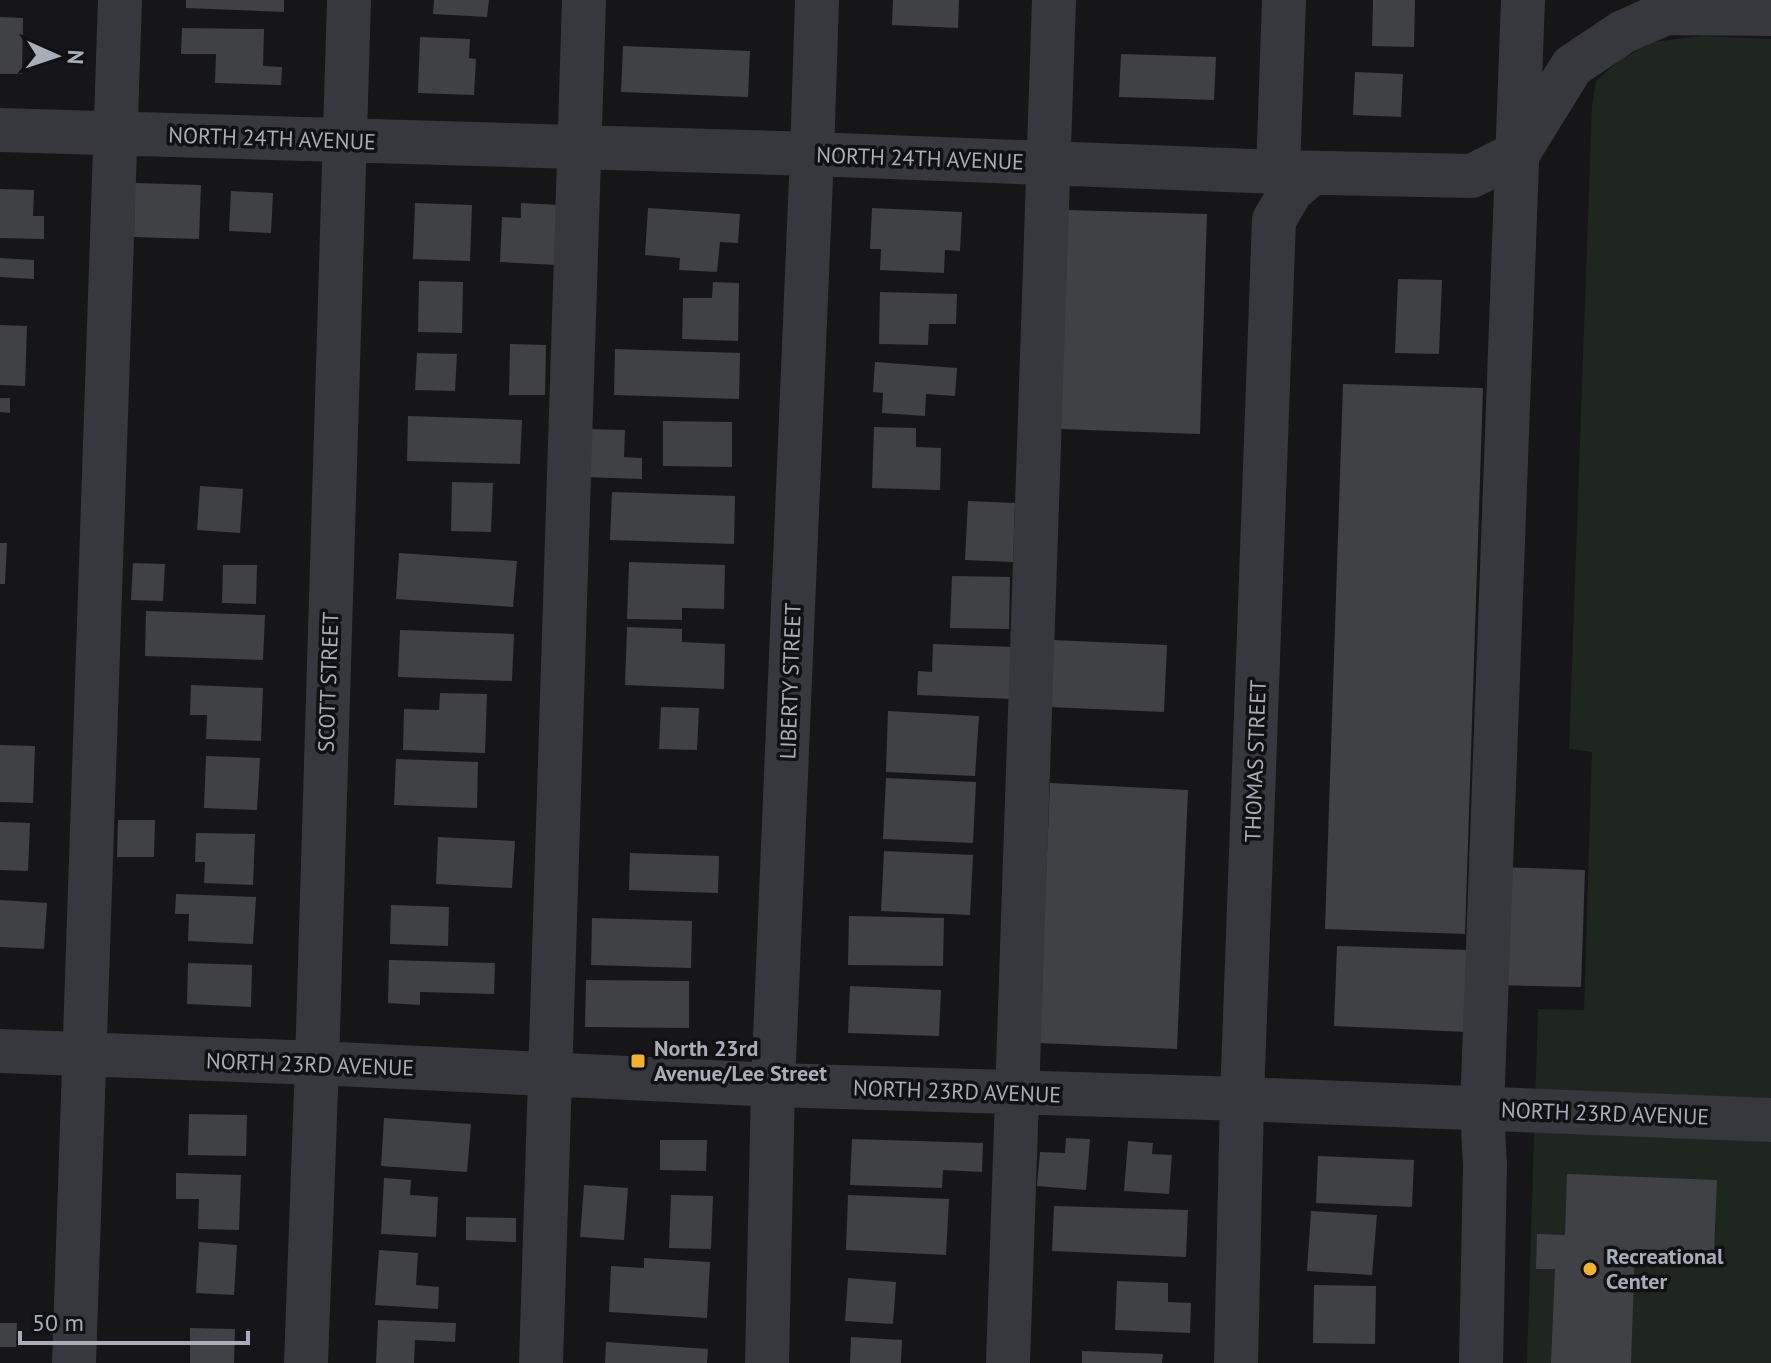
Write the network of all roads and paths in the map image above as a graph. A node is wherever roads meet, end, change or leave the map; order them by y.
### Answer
1 (120, 0) edge
2 (349, 0) edge
3 (584, 0) edge
4 (817, 0) edge
5 (1054, 0) edge
6 (1284, 0) edge
7 (1523, 0) edge
8 (1756, 9) edge
9 (0, 130) edge
10 (116, 133) junction
11 (344, 140) junction
12 (579, 147) junction
13 (1519, 152) junction
14 (812, 154) junction
15 (1048, 163) junction
16 (1295, 172) junction
17 (0, 1051) edge
18 (85, 1054) junction
19 (317, 1063) junction
20 (551, 1074) junction
21 (773, 1085) junction
22 (1017, 1093) junction
23 (1242, 1099) junction
24 (1482, 1109) junction
25 (1771, 1120) edge
26 (74, 1363) edge
27 (306, 1363) edge
28 (541, 1363) edge
29 (767, 1363) edge
30 (1008, 1363) edge
31 (1236, 1363) edge
32 (1481, 1363) edge

1 - 10 street
2 - 11 street, SCOTT STREET
3 - 12 street
4 - 14 street, LIBERTY STREET
5 - 15 street
6 - 16 street
7 - 13 street
8 - 13 street
9 - 10 street, NORTH 24TH AVENUE
10 - 11 street, NORTH 24TH AVENUE
10 - 18 street
11 - 12 street, NORTH 24TH AVENUE
11 - 19 street, SCOTT STREET
12 - 14 street, NORTH 24TH AVENUE
12 - 20 street
13 - 16 street, NORTH 24TH AVENUE
13 - 24 street
14 - 15 street, NORTH 24TH AVENUE
14 - 21 street, LIBERTY STREET
15 - 16 street, NORTH 24TH AVENUE
15 - 22 street
16 - 23 street, THOMAS STREET
17 - 18 street, NORTH 23RD AVENUE
18 - 19 street, NORTH 23RD AVENUE
18 - 26 street
19 - 20 street, NORTH 23RD AVENUE
19 - 27 street, SCOTT STREET
20 - 21 street, NORTH 23RD AVENUE
20 - 28 street
21 - 22 street, NORTH 23RD AVENUE
21 - 29 street, LIBERTY STREET
22 - 23 street, NORTH 23RD AVENUE
22 - 30 street
23 - 24 street, NORTH 23RD AVENUE
23 - 31 street, THOMAS STREET
24 - 25 street, NORTH 23RD AVENUE
24 - 32 street

